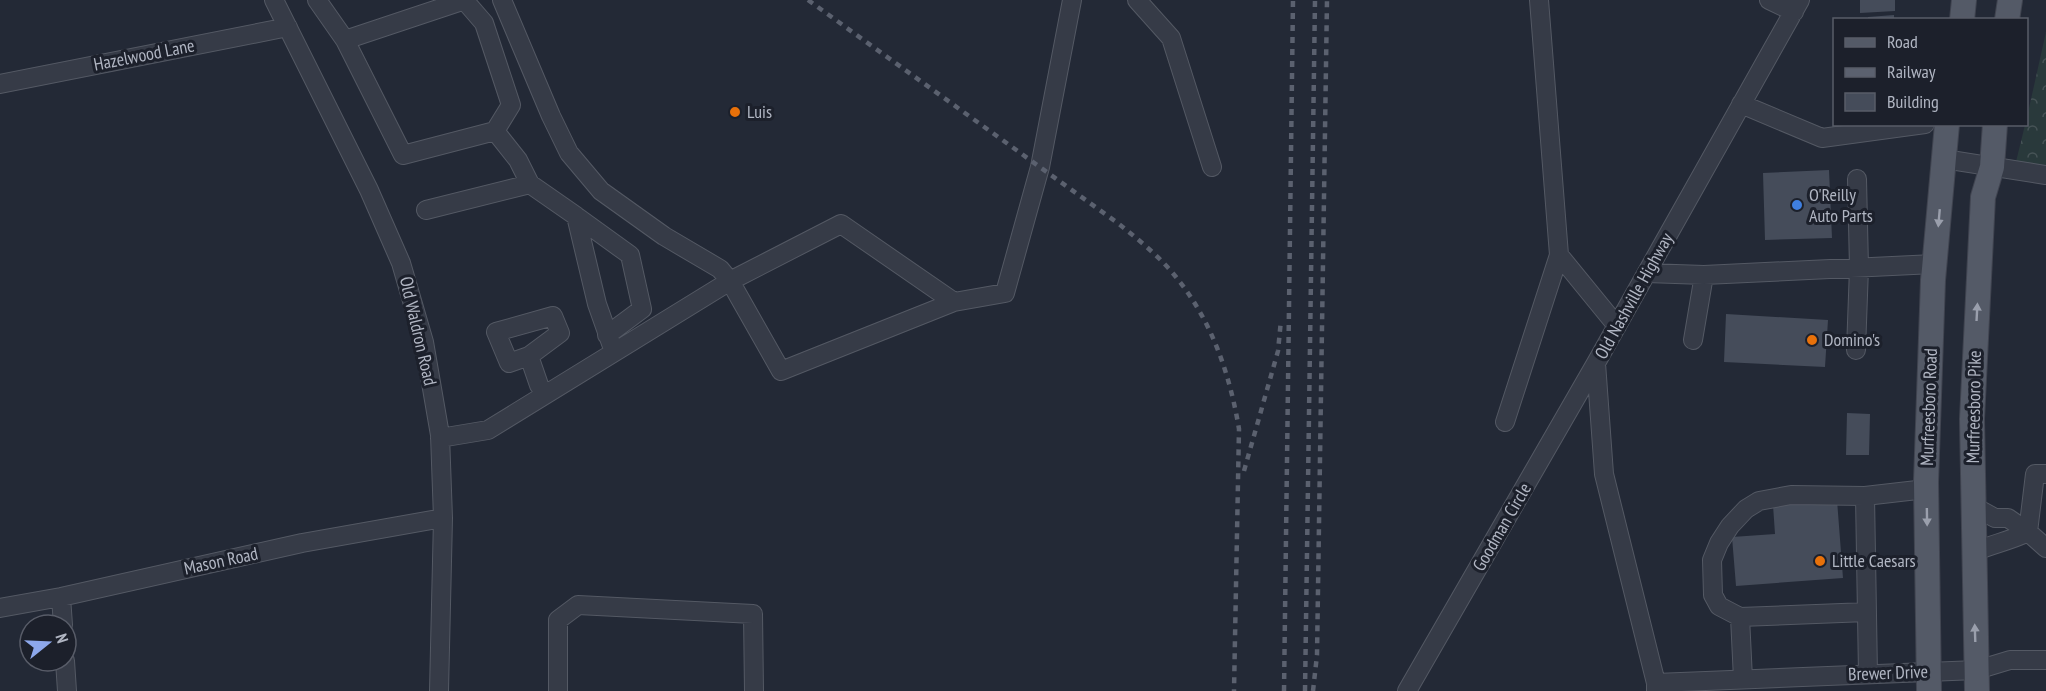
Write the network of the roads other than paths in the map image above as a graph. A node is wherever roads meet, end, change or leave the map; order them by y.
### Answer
1 (274, 0) edge
2 (317, 0) edge
3 (502, 0) edge
4 (1072, 0) edge
5 (1137, 0) edge
6 (1539, 0) edge
7 (1769, 0) edge
8 (1964, 0) edge
9 (2010, 0) edge
10 (465, 1) edge
11 (1797, 6) edge
12 (1962, 18) edge
13 (2007, 18) edge
14 (288, 27) junction
15 (345, 40) junction
16 (0, 84) edge
17 (1742, 104) junction
18 (1910, 126) edge
19 (1947, 126) edge
20 (1995, 126) edge
21 (495, 131) junction
22 (1944, 159) junction
23 (1212, 167) dead end
24 (1992, 167) junction
25 (2046, 175) edge
26 (1857, 179) dead end
27 (530, 184) junction
28 (426, 210) dead end
29 (576, 216) junction
30 (1559, 255) junction
31 (1934, 264) junction
32 (1859, 268) junction
33 (1647, 273) junction
34 (1704, 275) junction
35 (730, 280) junction
36 (954, 302) junction
37 (1617, 326) junction
38 (1693, 340) dead end
39 (611, 344) junction
40 (1856, 350) dead end
41 (529, 356) dead end
42 (1596, 363) junction
43 (545, 394) junction
44 (1505, 422) dead end
45 (440, 438) junction
46 (2046, 474) edge
47 (1926, 489) junction
48 (1865, 496) junction
49 (1973, 506) junction
50 (443, 518) junction
51 (2028, 532) junction
52 (2046, 548) edge
53 (1974, 552) junction
54 (61, 597) junction
55 (0, 608) edge
56 (1867, 612) junction
57 (62, 613) edge
58 (1740, 617) junction
59 (2046, 660) edge
60 (66, 673) edge
61 (1868, 674) junction
62 (1743, 679) junction
63 (1977, 680) edge
64 (1929, 681) edge
65 (1844, 683) edge
66 (1722, 686) edge
67 (1656, 687) edge
68 (67, 691) edge
69 (440, 691) edge
70 (558, 691) edge
71 (754, 691) edge
72 (1407, 691) edge

1 - 14 street, Old Waldron Road
2 - 15 street
3 - 35 street
4 - 36 street
5 - 23 street
6 - 30 street
7 - 11 street
8 - 12 main road
9 - 13 main road
10 - 15 street
10 - 21 street
11 - 17 street, Old Nashville Highway
14 - 16 street, Hazelwood Lane
14 - 45 street, Old Waldron Road
15 - 21 street
17 - 18 street
17 - 33 street, Old Nashville Highway
19 - 22 main road, Murfreesboro Road
20 - 24 main road, Murfreesboro Pike
21 - 27 street
22 - 24 street
22 -> 31 main road, Murfreesboro Road
24 - 25 street
49 -> 24 main road, Murfreesboro Pike
26 - 32 street
27 - 28 street
27 - 29 street
29 - 39 street
29 - 39 street
30 - 37 street
30 - 44 street
31 - 32 street
31 - 47 main road, Murfreesboro Road
32 - 34 street
32 - 40 street
33 - 34 street
33 - 37 street, Old Nashville Highway
34 - 38 street
35 - 36 street
35 - 36 street
35 - 39 street
37 - 42 street, Old Nashville Highway
39 - 43 street
41 - 43 street
42 - 67 street, Old Nashville Highway
42 - 72 street, Goodman Circle
43 - 45 street
45 - 50 street, Old Waldron Road
46 - 51 street
47 - 48 street
47 -> 64 main road, Murfreesboro Road
48 - 56 street
48 - 58 street
49 - 51 street
49 - 53 main road, Murfreesboro Pike
50 - 54 street, Mason Road
50 - 69 street, Old Waldron Road
51 - 52 street
51 - 53 street
63 -> 53 main road, Murfreesboro Pike
54 - 55 street, Mason Road
54 - 57 street
56 - 58 street
56 - 61 street
58 - 62 street
59 - 63 street, Brewer Drive
60 - 68 street
61 - 64 street, Brewer Drive
61 - 65 street, Brewer Drive
62 - 65 street, Brewer Drive
62 - 66 street, Brewer Drive
63 - 64 street, Brewer Drive
66 - 67 street, Brewer Drive
70 - 71 street

